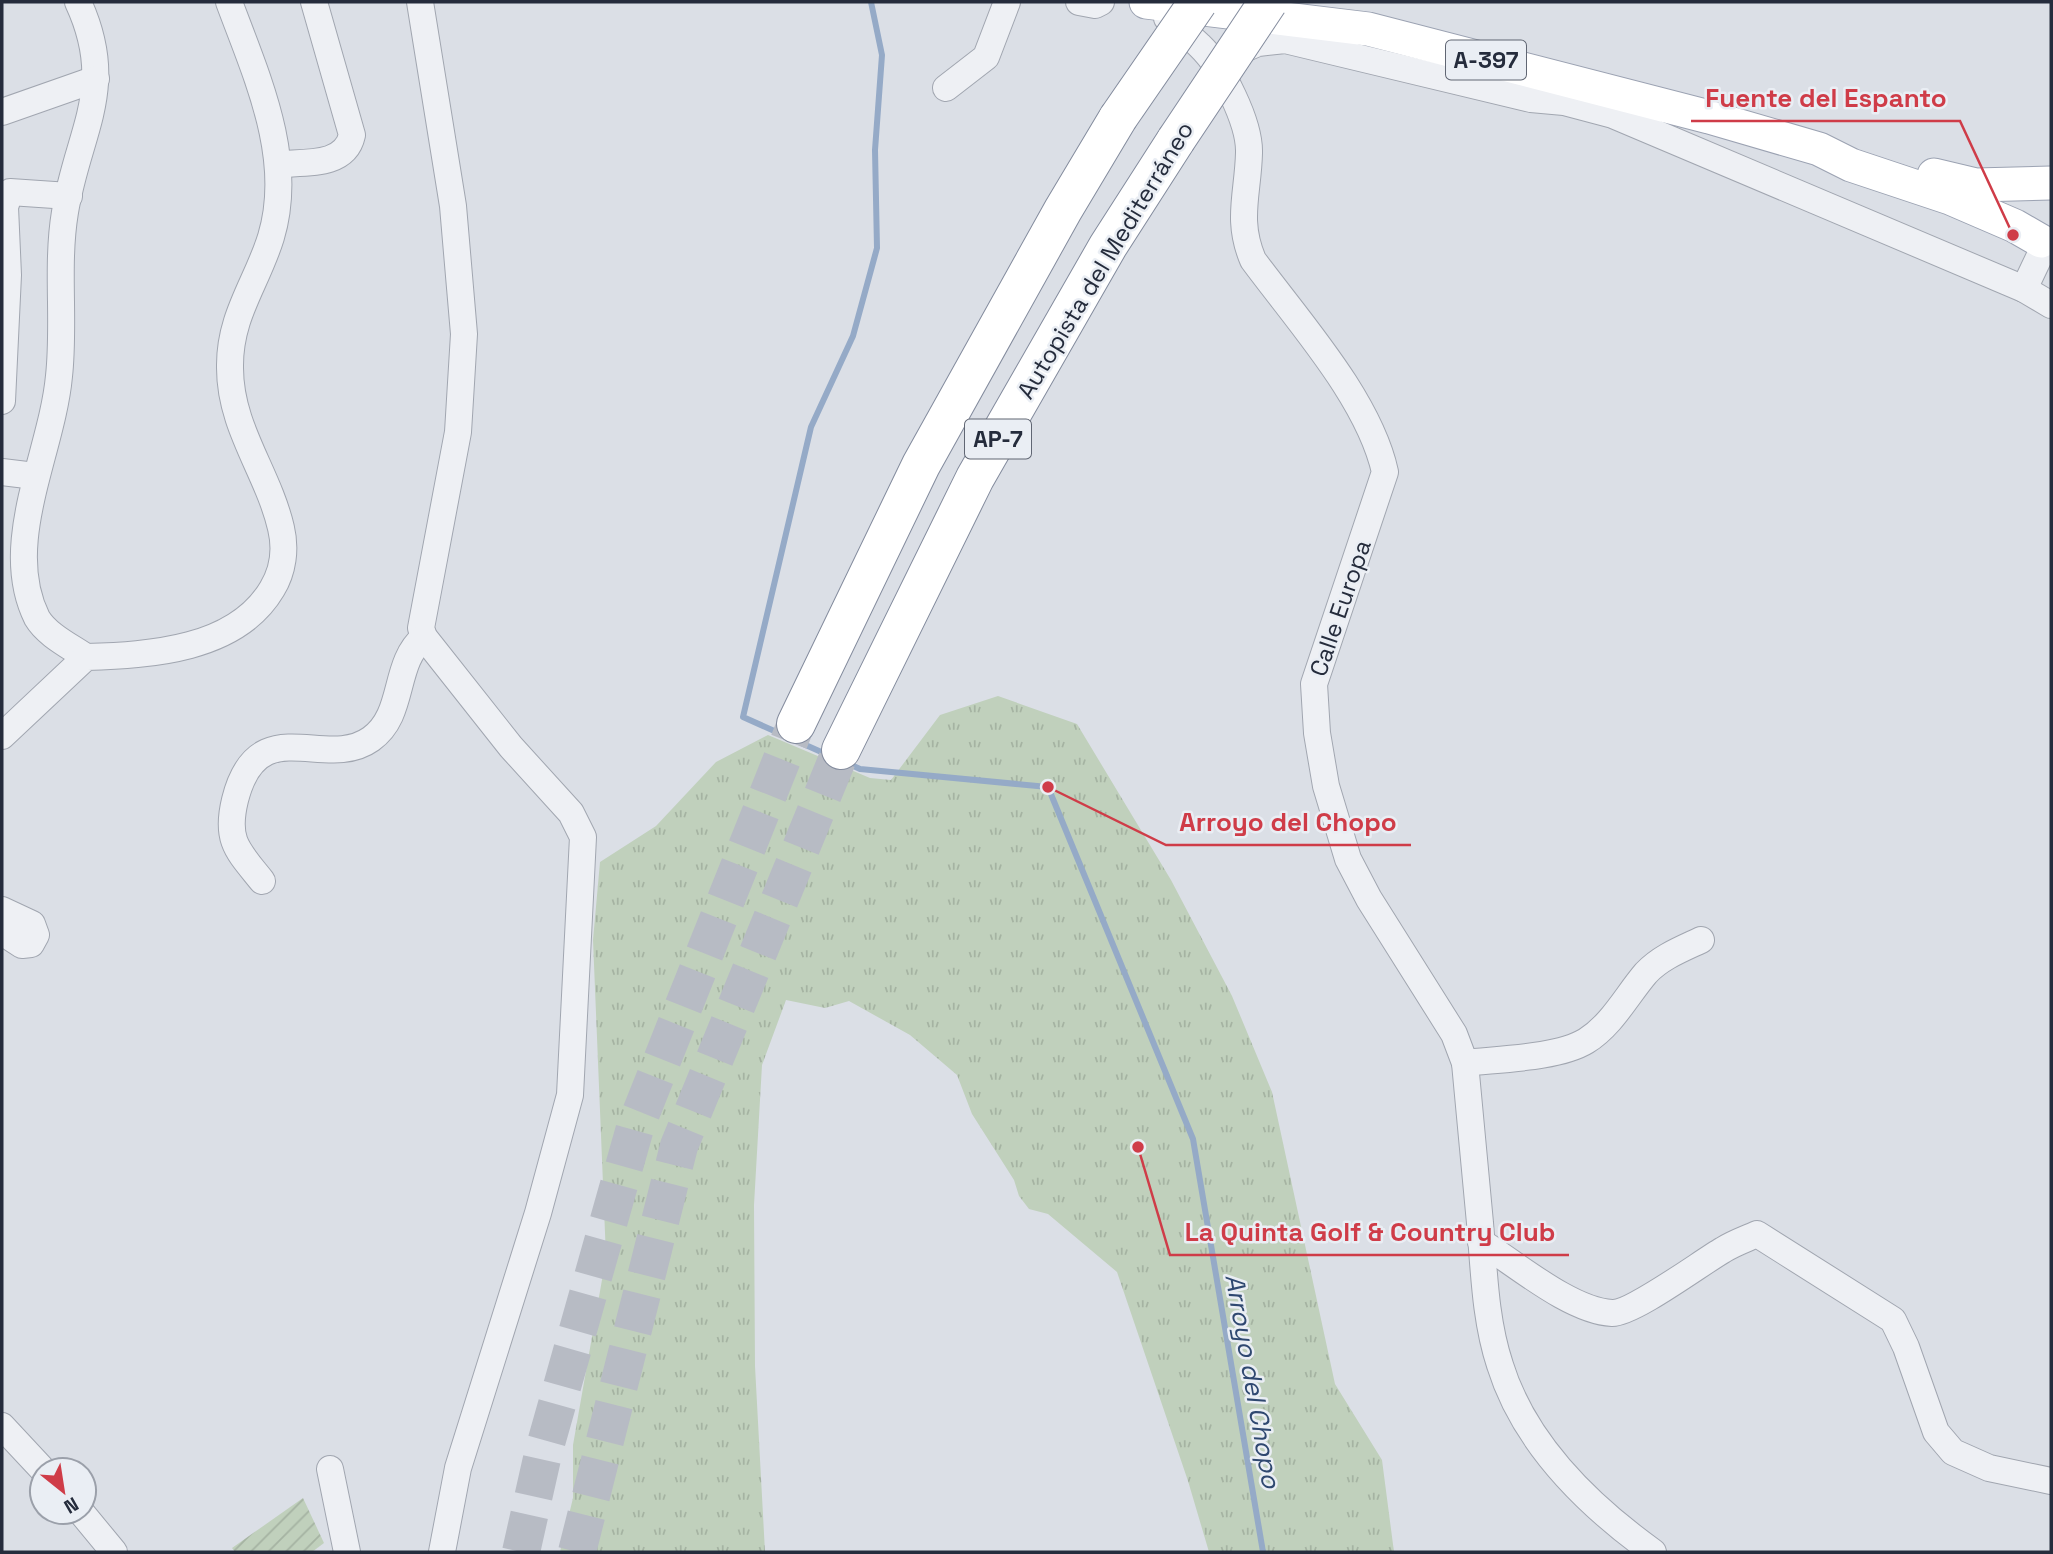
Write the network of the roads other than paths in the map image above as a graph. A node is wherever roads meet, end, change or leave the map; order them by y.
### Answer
1 (78, 2) edge
2 (229, 2) edge
3 (314, 2) edge
4 (420, 2) edge
5 (1007, 2) edge
6 (1079, 2) edge
7 (1101, 2) edge
8 (1146, 2) edge
9 (1198, 2) edge
10 (1268, 2) edge
11 (1212, 62) junction
12 (96, 79) junction
13 (946, 88) dead end
14 (2, 112) edge
15 (1819, 149) junction
16 (279, 164) junction
17 (2051, 183) edge
18 (2051, 195) edge
19 (69, 196) junction
20 (2045, 248) edge
21 (2024, 289) junction
22 (2051, 305) edge
23 (2, 401) edge
24 (2, 472) edge
25 (35, 476) junction
26 (424, 637) junction
27 (86, 657) junction
28 (796, 724) tunnel mouth
29 (2, 736) edge
30 (841, 750) tunnel mouth
31 (262, 881) dead end
32 (2, 911) edge
33 (2, 932) edge
34 (1701, 940) dead end
35 (1465, 1063) junction
36 (1481, 1242) junction
37 (2, 1426) edge
38 (30, 1456) edge
39 (330, 1469) dead end
40 (2051, 1481) edge
41 (93, 1526) edge
42 (114, 1552) edge
43 (347, 1552) edge
44 (442, 1552) edge
45 (1653, 1552) edge

1 - 12 street
2 - 16 street
3 - 16 street
4 - 26 street
5 - 13 street
6 - 7 street
8 - 11 street
8 - 15 main road, A-397
9 - 28 highway, AP-7, bridge
10 - 30 highway, Autopista del Mediterráneo / AP-7, bridge
11 - 21 street
11 - 35 street, Calle Europa
12 - 14 street
12 - 19 street
15 - 17 main road, A-397
15 - 20 main road, A-397
16 - 27 street
18 - 20 main road
19 - 23 street
19 - 25 street
20 - 21 street
21 - 22 street
24 - 25 street
25 - 27 street
26 - 31 street
26 - 44 street
27 - 29 street
32 - 33 street
34 - 35 street
35 - 36 street, Calle Europa
36 - 40 street
36 - 45 street, Calle Europa
37 - 38 street
39 - 43 street
41 - 42 street

